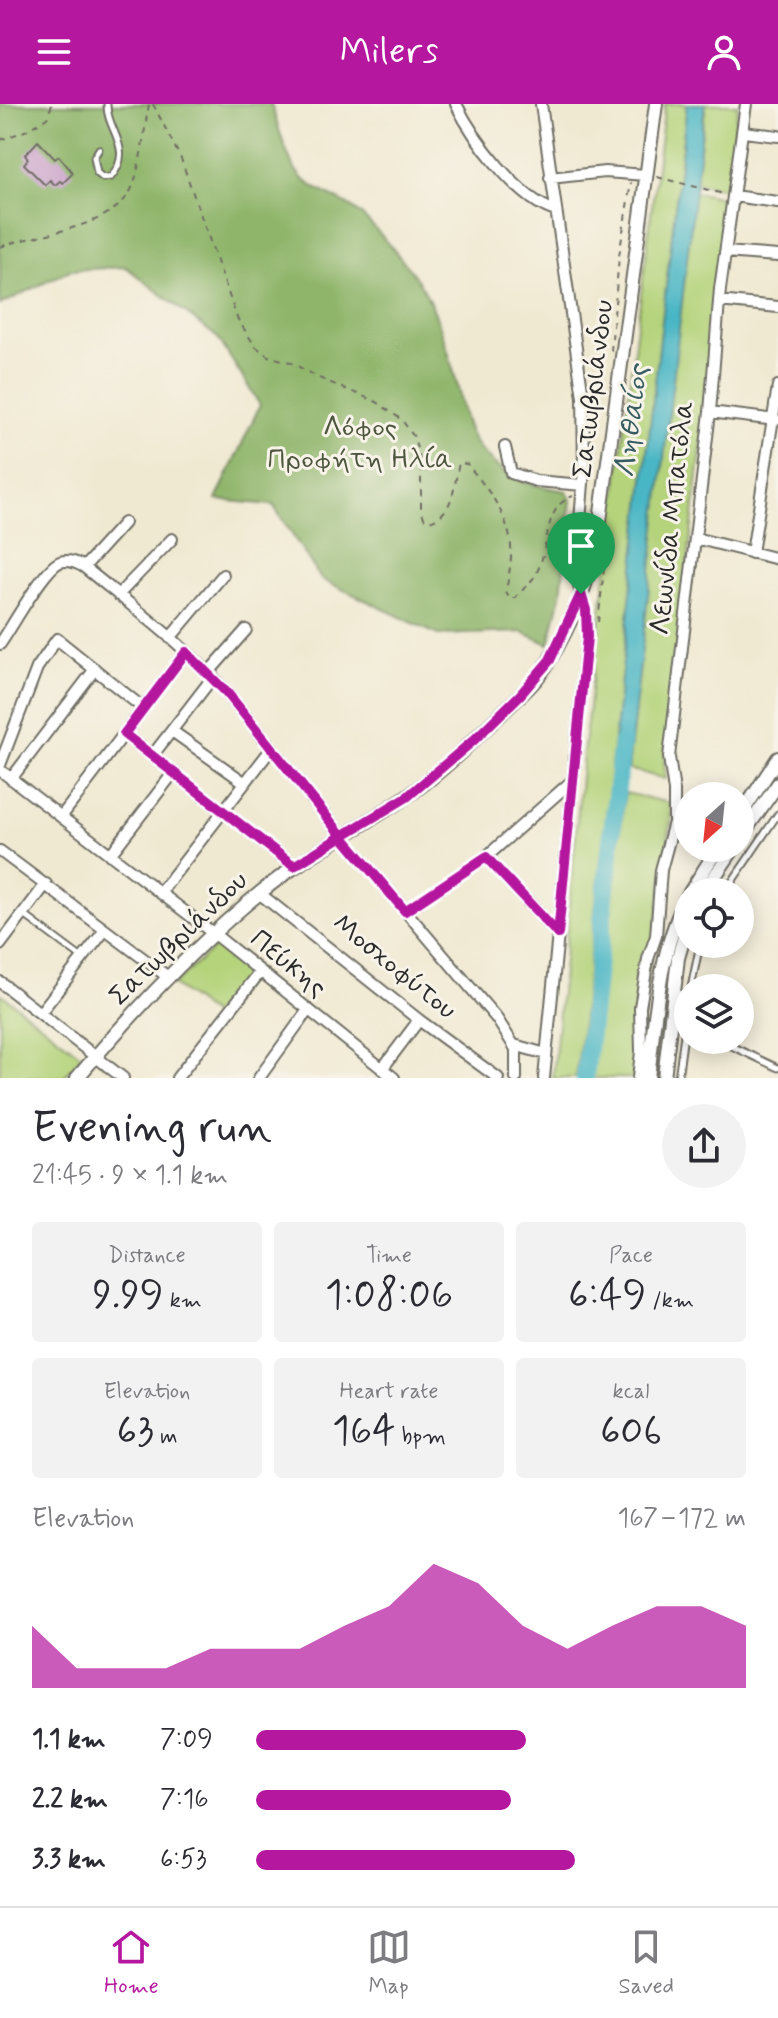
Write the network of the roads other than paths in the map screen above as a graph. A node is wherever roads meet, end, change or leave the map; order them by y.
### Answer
1 (107, 104) edge
2 (456, 104) edge
3 (541, 104) edge
4 (656, 104) edge
5 (746, 104) edge
6 (743, 132) junction
7 (778, 136) edge
8 (99, 149) dead end
9 (646, 175) junction
10 (550, 178) junction
11 (733, 196) junction
12 (778, 202) edge
13 (556, 211) junction
14 (725, 252) junction
15 (778, 256) edge
16 (719, 301) junction
17 (778, 307) edge
18 (778, 386) edge
19 (710, 412) junction
20 (775, 420) edge
21 (505, 447) dead end
22 (582, 490) junction
23 (124, 523) dead end
24 (695, 538) junction
25 (172, 539) dead end
26 (752, 553) junction
27 (778, 559) edge
28 (84, 567) junction
29 (223, 575) dead end
30 (581, 594) junction
31 (118, 595) junction
32 (246, 630) dead end
33 (170, 638) junction
34 (0, 644) edge
35 (186, 652) junction
36 (95, 669) junction
37 (211, 675) junction
38 (143, 708) junction
39 (172, 731) junction
40 (124, 734) junction
41 (272, 748) junction
42 (152, 756) junction
43 (778, 758) edge
44 (0, 768) edge
45 (174, 772) junction
46 (11, 779) junction
47 (573, 779) junction
48 (244, 782) junction
49 (776, 789) edge
50 (754, 795) edge
51 (223, 809) junction
52 (778, 814) edge
53 (61, 817) junction
54 (754, 819) edge
55 (342, 836) junction
56 (0, 851) edge
57 (110, 855) junction
58 (486, 857) junction
59 (294, 866) junction
60 (735, 878) edge
61 (46, 884) junction
62 (160, 893) junction
63 (259, 893) junction
64 (405, 911) junction
65 (23, 914) junction
66 (674, 927) edge
67 (105, 930) junction
68 (214, 934) junction
69 (558, 934) junction
70 (0, 945) edge
71 (679, 958) edge
72 (82, 959) junction
73 (260, 972) junction
74 (168, 977) junction
75 (0, 982) edge
76 (308, 1010) junction
77 (40, 1013) junction
78 (419, 1020) junction
79 (514, 1045) junction
80 (646, 1050) junction
81 (546, 1054) junction
82 (682, 1054) edge
83 (748, 1054) edge
84 (95, 1056) junction
85 (778, 1068) edge
86 (382, 1069) junction
87 (263, 1077) edge
88 (77, 1078) edge
89 (123, 1078) edge
90 (177, 1078) edge
91 (394, 1078) edge
92 (498, 1078) edge
93 (516, 1078) edge
94 (544, 1078) edge
95 (638, 1078) edge
96 (648, 1078) edge
97 (664, 1078) edge
98 (678, 1078) edge

1 - 8 lane
2 - 13 street
3 - 10 street
4 - 9 street, Σατωβριάνδου
5 - 6 street, Λεωνίδα Μπατόλα
6 - 7 street
6 - 11 street, Λεωνίδα Μπατόλα
9 - 10 street
9 - 30 street, Σατωβριάνδου
10 - 13 street
11 - 12 street
11 - 14 street, Λεωνίδα Μπατόλα
13 - 22 street
14 - 15 street
14 - 16 street, Λεωνίδα Μπατόλα
16 - 17 street
16 - 19 street, Λεωνίδα Μπατόλα
18 - 20 street
19 - 20 street
19 - 24 street, Λεωνίδα Μπατόλα
20 - 26 street
21 - 22 street
22 - 30 street
23 - 28 street
24 - 26 street
24 - 80 street, Λεωνίδα Μπατόλα
25 - 31 street
26 - 27 street
28 - 31 street
28 - 34 street
29 - 33 street
30 - 47 street
30 - 55 street, Σατωβριάνδου
31 - 33 street
32 - 37 street
33 - 35 street
35 - 37 street
35 - 38 street
36 - 38 street
36 - 44 street
36 - 46 street
37 - 39 street
37 - 41 street
38 - 40 street
39 - 42 street
39 - 48 street
40 - 42 street
40 - 53 street
41 - 48 street
41 - 55 street
42 - 45 street
43 - 50 street
44 - 46 street, Πεύκης
45 - 51 street
45 - 57 street
46 - 53 street, Πεύκης
47 - 58 street
47 - 69 street
48 - 51 street
49 - 54 street
51 - 59 street
51 - 62 street
52 - 60 lane
53 - 57 street, Πεύκης
55 - 59 street, Σατωβριάνδου
55 - 64 street
56 - 61 street
57 - 62 street, Πεύκης
58 - 64 street
58 - 69 street
59 - 63 street, Σατωβριάνδου
61 - 65 street
61 - 67 street
62 - 68 street, Πεύκης
63 - 68 street, Σατωβριάνδου
63 - 78 street, Μοσχοφύτου
64 - 79 street
65 - 70 street
65 - 72 lane
66 - 80 street
67 - 72 street
67 - 74 street
68 - 73 street, Πεύκης
68 - 74 street, Σατωβριάνδου
69 - 81 street
71 - 97 street
72 - 77 street
73 - 76 street, Πεύκης
73 - 90 street
74 - 84 street, Σατωβριάνδου
75 - 77 street
76 - 86 street, Πεύκης
76 - 87 street
77 - 84 street
78 - 86 street
78 - 92 street, Μοσχοφύτου
79 - 81 street
79 - 93 street
80 - 95 street, Λεωνίδα Μπατόλα
80 - 96 street
81 - 94 street
82 - 98 lane
83 - 85 lane
84 - 88 street, Σατωβριάνδου
84 - 89 street
86 - 91 street, Πεύκης

